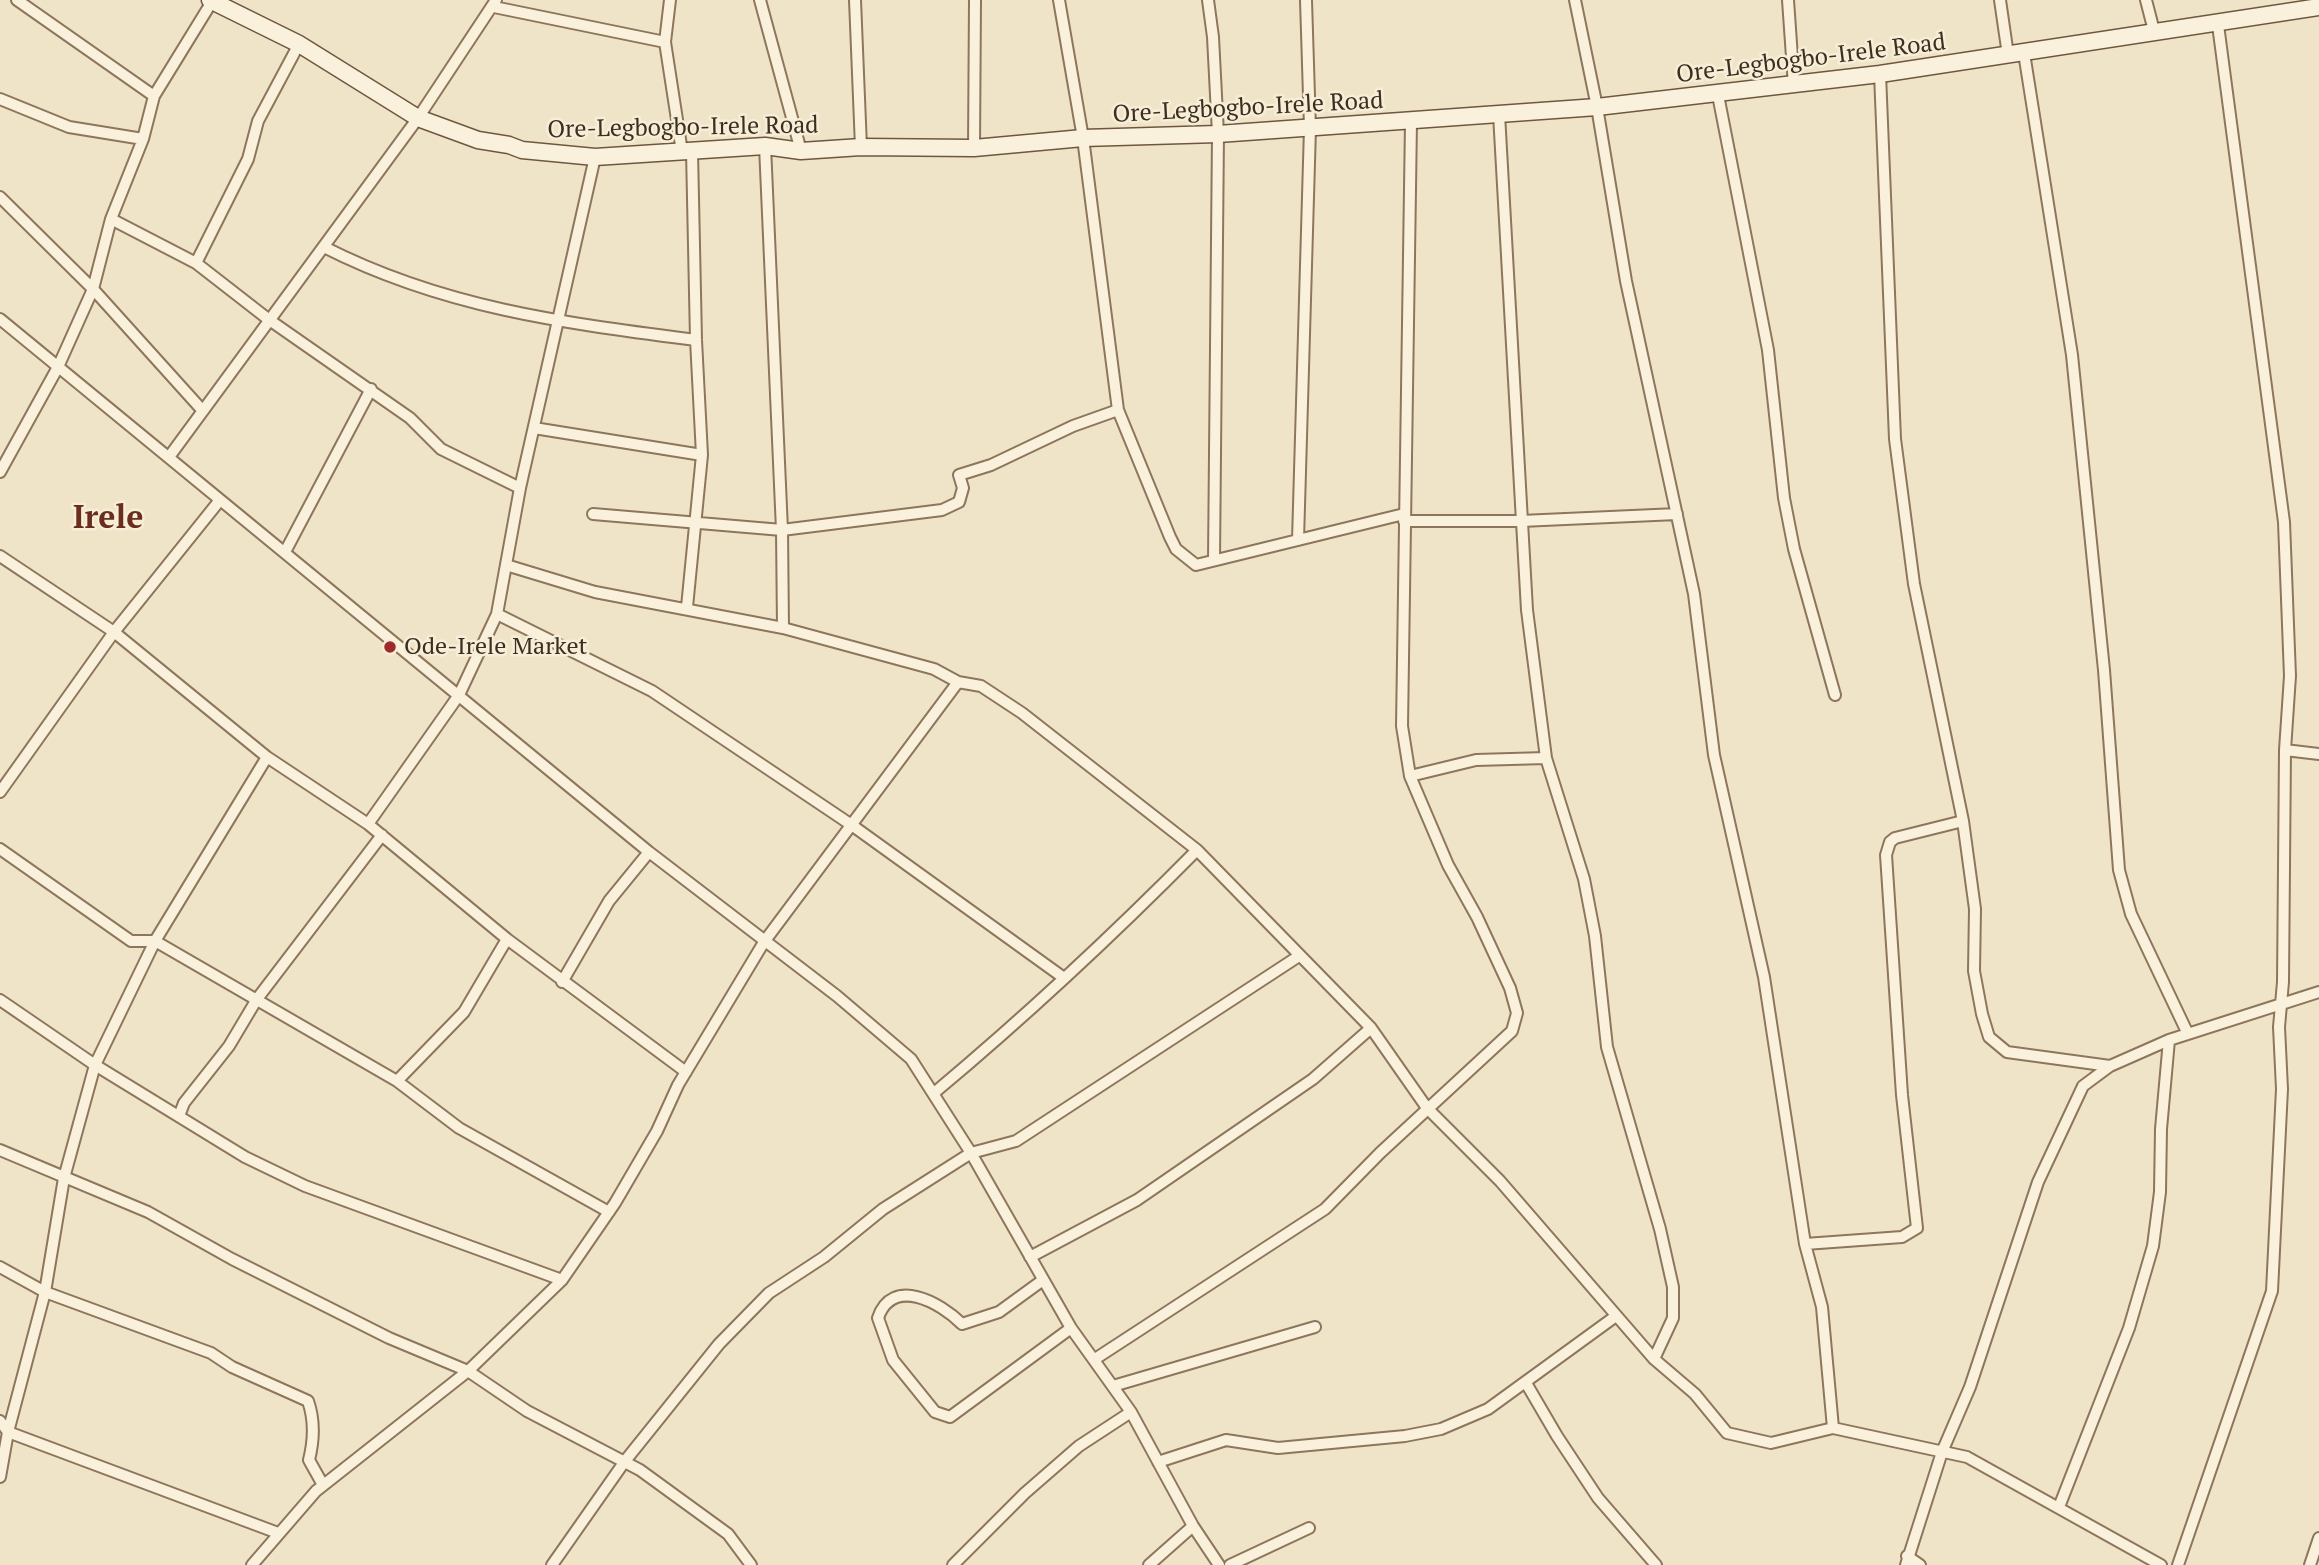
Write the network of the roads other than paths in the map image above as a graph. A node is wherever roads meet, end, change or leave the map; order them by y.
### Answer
1 (17, 0) edge
2 (212, 0) edge
3 (670, 0) edge
4 (760, 0) edge
5 (855, 0) edge
6 (975, 0) edge
7 (1059, 0) edge
8 (1208, 0) edge
9 (1306, 0) edge
10 (1575, 0) edge
11 (1788, 0) edge
12 (2000, 0) edge
13 (2146, 0) edge
14 (495, 3) edge
15 (2319, 7) edge
16 (2218, 25) junction
17 (2154, 31) junction
18 (665, 42) junction
19 (299, 44) junction
20 (2016, 54) junction
21 (1880, 74) junction
22 (1794, 86) junction
23 (1718, 95) junction
24 (154, 96) junction
25 (0, 99) edge
26 (1597, 107) junction
27 (1499, 114) junction
28 (418, 118) junction
29 (1411, 122) junction
30 (1310, 128) junction
31 (1218, 134) junction
32 (1083, 138) junction
33 (143, 139) junction
34 (765, 146) junction
35 (861, 147) junction
36 (974, 148) junction
37 (687, 151) junction
38 (801, 151) junction
39 (595, 157) junction
40 (0, 197) edge
41 (111, 219) junction
42 (324, 247) junction
43 (196, 263) junction
44 (93, 289) junction
45 (0, 319) edge
46 (268, 319) junction
47 (556, 322) junction
48 (696, 340) junction
49 (58, 367) junction
50 (371, 389) junction
51 (1118, 410) junction
52 (203, 411) junction
53 (534, 428) junction
54 (702, 455) junction
55 (169, 457) junction
56 (0, 472) edge
57 (520, 488) junction
58 (220, 500) junction
59 (593, 514) dead end
60 (1676, 514) junction
61 (1404, 517) junction
62 (698, 521) junction
63 (1521, 521) junction
64 (782, 530) junction
65 (1298, 540) junction
66 (285, 552) junction
67 (0, 556) edge
68 (1214, 559) junction
69 (506, 565) junction
70 (687, 607) junction
71 (497, 614) junction
72 (783, 628) junction
73 (114, 632) junction
74 (958, 682) junction
75 (459, 695) junction
76 (1835, 695) dead end
77 (2285, 750) junction
78 (2319, 754) edge
79 (267, 757) junction
80 (1546, 758) junction
81 (1410, 776) junction
82 (0, 792) edge
83 (1963, 821) junction
84 (368, 824) junction
85 (853, 825) junction
86 (382, 835) junction
87 (0, 849) edge
88 (1197, 850) junction
89 (649, 852) junction
90 (507, 939) junction
91 (155, 941) junction
92 (764, 942) junction
93 (1299, 957) junction
94 (1064, 978) junction
95 (562, 982) junction
96 (2319, 992) edge
97 (257, 999) junction
98 (0, 1000) edge
99 (2280, 1006) junction
100 (1371, 1028) junction
101 (2188, 1034) junction
102 (2169, 1040) junction
103 (95, 1065) junction
104 (2110, 1066) junction
105 (686, 1072) junction
106 (397, 1081) junction
107 (934, 1093) junction
108 (1427, 1108) junction
109 (178, 1116) junction
110 (0, 1150) edge
111 (971, 1153) junction
112 (64, 1178) junction
113 (609, 1212) junction
114 (1805, 1244) junction
115 (1030, 1257) junction
116 (0, 1267) edge
117 (562, 1280) junction
118 (1043, 1280) junction
119 (45, 1292) junction
120 (1616, 1316) junction
121 (1315, 1327) dead end
122 (1070, 1328) junction
123 (1095, 1359) junction
124 (1654, 1359) junction
125 (468, 1371) junction
126 (1526, 1383) junction
127 (1113, 1386) junction
128 (1131, 1412) junction
129 (0, 1421) edge
130 (1833, 1428) junction
131 (8, 1432) junction
132 (1942, 1452) junction
133 (625, 1461) junction
134 (1158, 1462) junction
135 (0, 1477) edge
136 (323, 1485) junction
137 (2059, 1507) junction
138 (1193, 1526) junction
139 (1309, 1528) dead end
140 (278, 1533) junction
141 (2319, 1538) edge
142 (1906, 1560) edge
143 (252, 1565) edge
144 (552, 1565) edge
145 (751, 1565) edge
146 (953, 1565) edge
147 (1149, 1565) edge
148 (1219, 1565) edge
149 (1230, 1565) edge
150 (1656, 1565) edge
151 (1920, 1565) edge
152 (2161, 1565) edge
153 (2178, 1565) edge
154 (2310, 1565) edge

1 - 24 street
2 - 19 main road, Ore-Legbogbo-Irele Road
2 - 24 street
3 - 18 street
4 - 38 street
5 - 35 street
6 - 36 street
7 - 32 street
8 - 31 street
9 - 30 street
10 - 26 street
11 - 22 street
12 - 20 street
13 - 17 street
14 - 18 street
14 - 28 street
15 - 16 main road, Ore-Legbogbo-Irele Road
16 - 17 main road, Ore-Legbogbo-Irele Road
16 - 77 street
17 - 20 main road, Ore-Legbogbo-Irele Road
18 - 37 street
19 - 28 main road, Ore-Legbogbo-Irele Road
19 - 43 street
20 - 21 main road, Ore-Legbogbo-Irele Road
20 - 101 street
21 - 22 main road, Ore-Legbogbo-Irele Road
21 - 83 street
22 - 23 main road, Ore-Legbogbo-Irele Road
23 - 26 main road, Ore-Legbogbo-Irele Road
23 - 76 street
24 - 33 street
25 - 33 street
26 - 27 main road, Ore-Legbogbo-Irele Road
26 - 60 street
27 - 29 main road, Ore-Legbogbo-Irele Road
27 - 63 street
28 - 39 main road, Ore-Legbogbo-Irele Road
28 - 42 street
29 - 30 main road, Ore-Legbogbo-Irele Road
29 - 61 street
30 - 31 main road, Ore-Legbogbo-Irele Road
30 - 65 street
31 - 32 main road, Ore-Legbogbo-Irele Road
31 - 68 street
32 - 36 main road, Ore-Legbogbo-Irele Road
32 - 51 street
33 - 41 street
34 - 37 main road, Ore-Legbogbo-Irele Road
34 - 38 main road, Ore-Legbogbo-Irele Road
34 - 64 street
35 - 36 main road, Ore-Legbogbo-Irele Road
35 - 38 main road, Ore-Legbogbo-Irele Road
37 - 39 main road, Ore-Legbogbo-Irele Road
37 - 48 street
39 - 47 street
40 - 44 street
41 - 43 street
41 - 44 street
42 - 46 street
42 - 47 street
43 - 46 street
44 - 49 street
44 - 52 street
45 - 49 street
46 - 50 street
46 - 52 street
47 - 48 street
47 - 53 street
48 - 54 street
49 - 55 street
49 - 56 street
50 - 57 street
50 - 66 street
51 - 64 street
51 - 68 street
52 - 55 street
53 - 54 street
53 - 57 street
54 - 62 street
55 - 58 street
57 - 69 street
58 - 66 street
58 - 73 street
59 - 62 street
60 - 63 street
60 - 114 street
61 - 63 street
61 - 65 street
61 - 81 street
62 - 64 street
62 - 70 street
63 - 80 street
64 - 72 street
65 - 68 street
66 - 75 street
67 - 73 street
69 - 70 street
69 - 71 street
70 - 72 street
71 - 75 street
71 - 85 street
72 - 74 street
73 - 79 street
73 - 82 street
74 - 85 street
74 - 88 street
75 - 84 street
75 - 89 street
77 - 78 street
77 - 99 street
79 - 84 street
79 - 91 street
80 - 81 street
80 - 124 street
81 - 108 street
83 - 104 street
83 - 114 street
84 - 86 street
85 - 92 street
85 - 94 street
86 - 90 street
86 - 97 street
87 - 91 street
88 - 93 street
88 - 94 street
89 - 92 street
89 - 95 street
90 - 95 street
90 - 106 street
91 - 97 street
91 - 103 street
92 - 105 street
92 - 107 street
93 - 100 street
93 - 111 street
94 - 107 street
95 - 105 street
96 - 99 street
97 - 106 street
97 - 109 street
98 - 103 street
99 - 101 street
99 - 153 street
100 - 108 street
100 - 115 street
101 - 102 street
102 - 104 street
102 - 137 street
103 - 109 street
103 - 112 street
104 - 132 street
105 - 113 street
106 - 113 street
107 - 111 street
108 - 120 street
108 - 123 street
109 - 117 street
110 - 112 street
111 - 115 street
111 - 133 street
112 - 119 street
112 - 125 street
113 - 117 street
114 - 130 street
115 - 118 street
116 - 119 street
117 - 125 street
118 - 122 street
118 - 122 street
119 - 131 street
119 - 136 street
120 - 124 street
120 - 126 street
121 - 127 street
122 - 123 street
123 - 127 street
124 - 130 street
125 - 133 street
125 - 136 street
126 - 134 street
126 - 150 street
127 - 128 street
128 - 134 street
128 - 146 street
129 - 131 street
130 - 132 street
131 - 135 street
131 - 140 street
132 - 137 street
132 - 142 street
133 - 144 street
133 - 145 street
134 - 138 street
136 - 140 street
137 - 152 street
138 - 147 street
138 - 148 street
139 - 149 street
140 - 143 street
141 - 154 street
142 - 151 street

